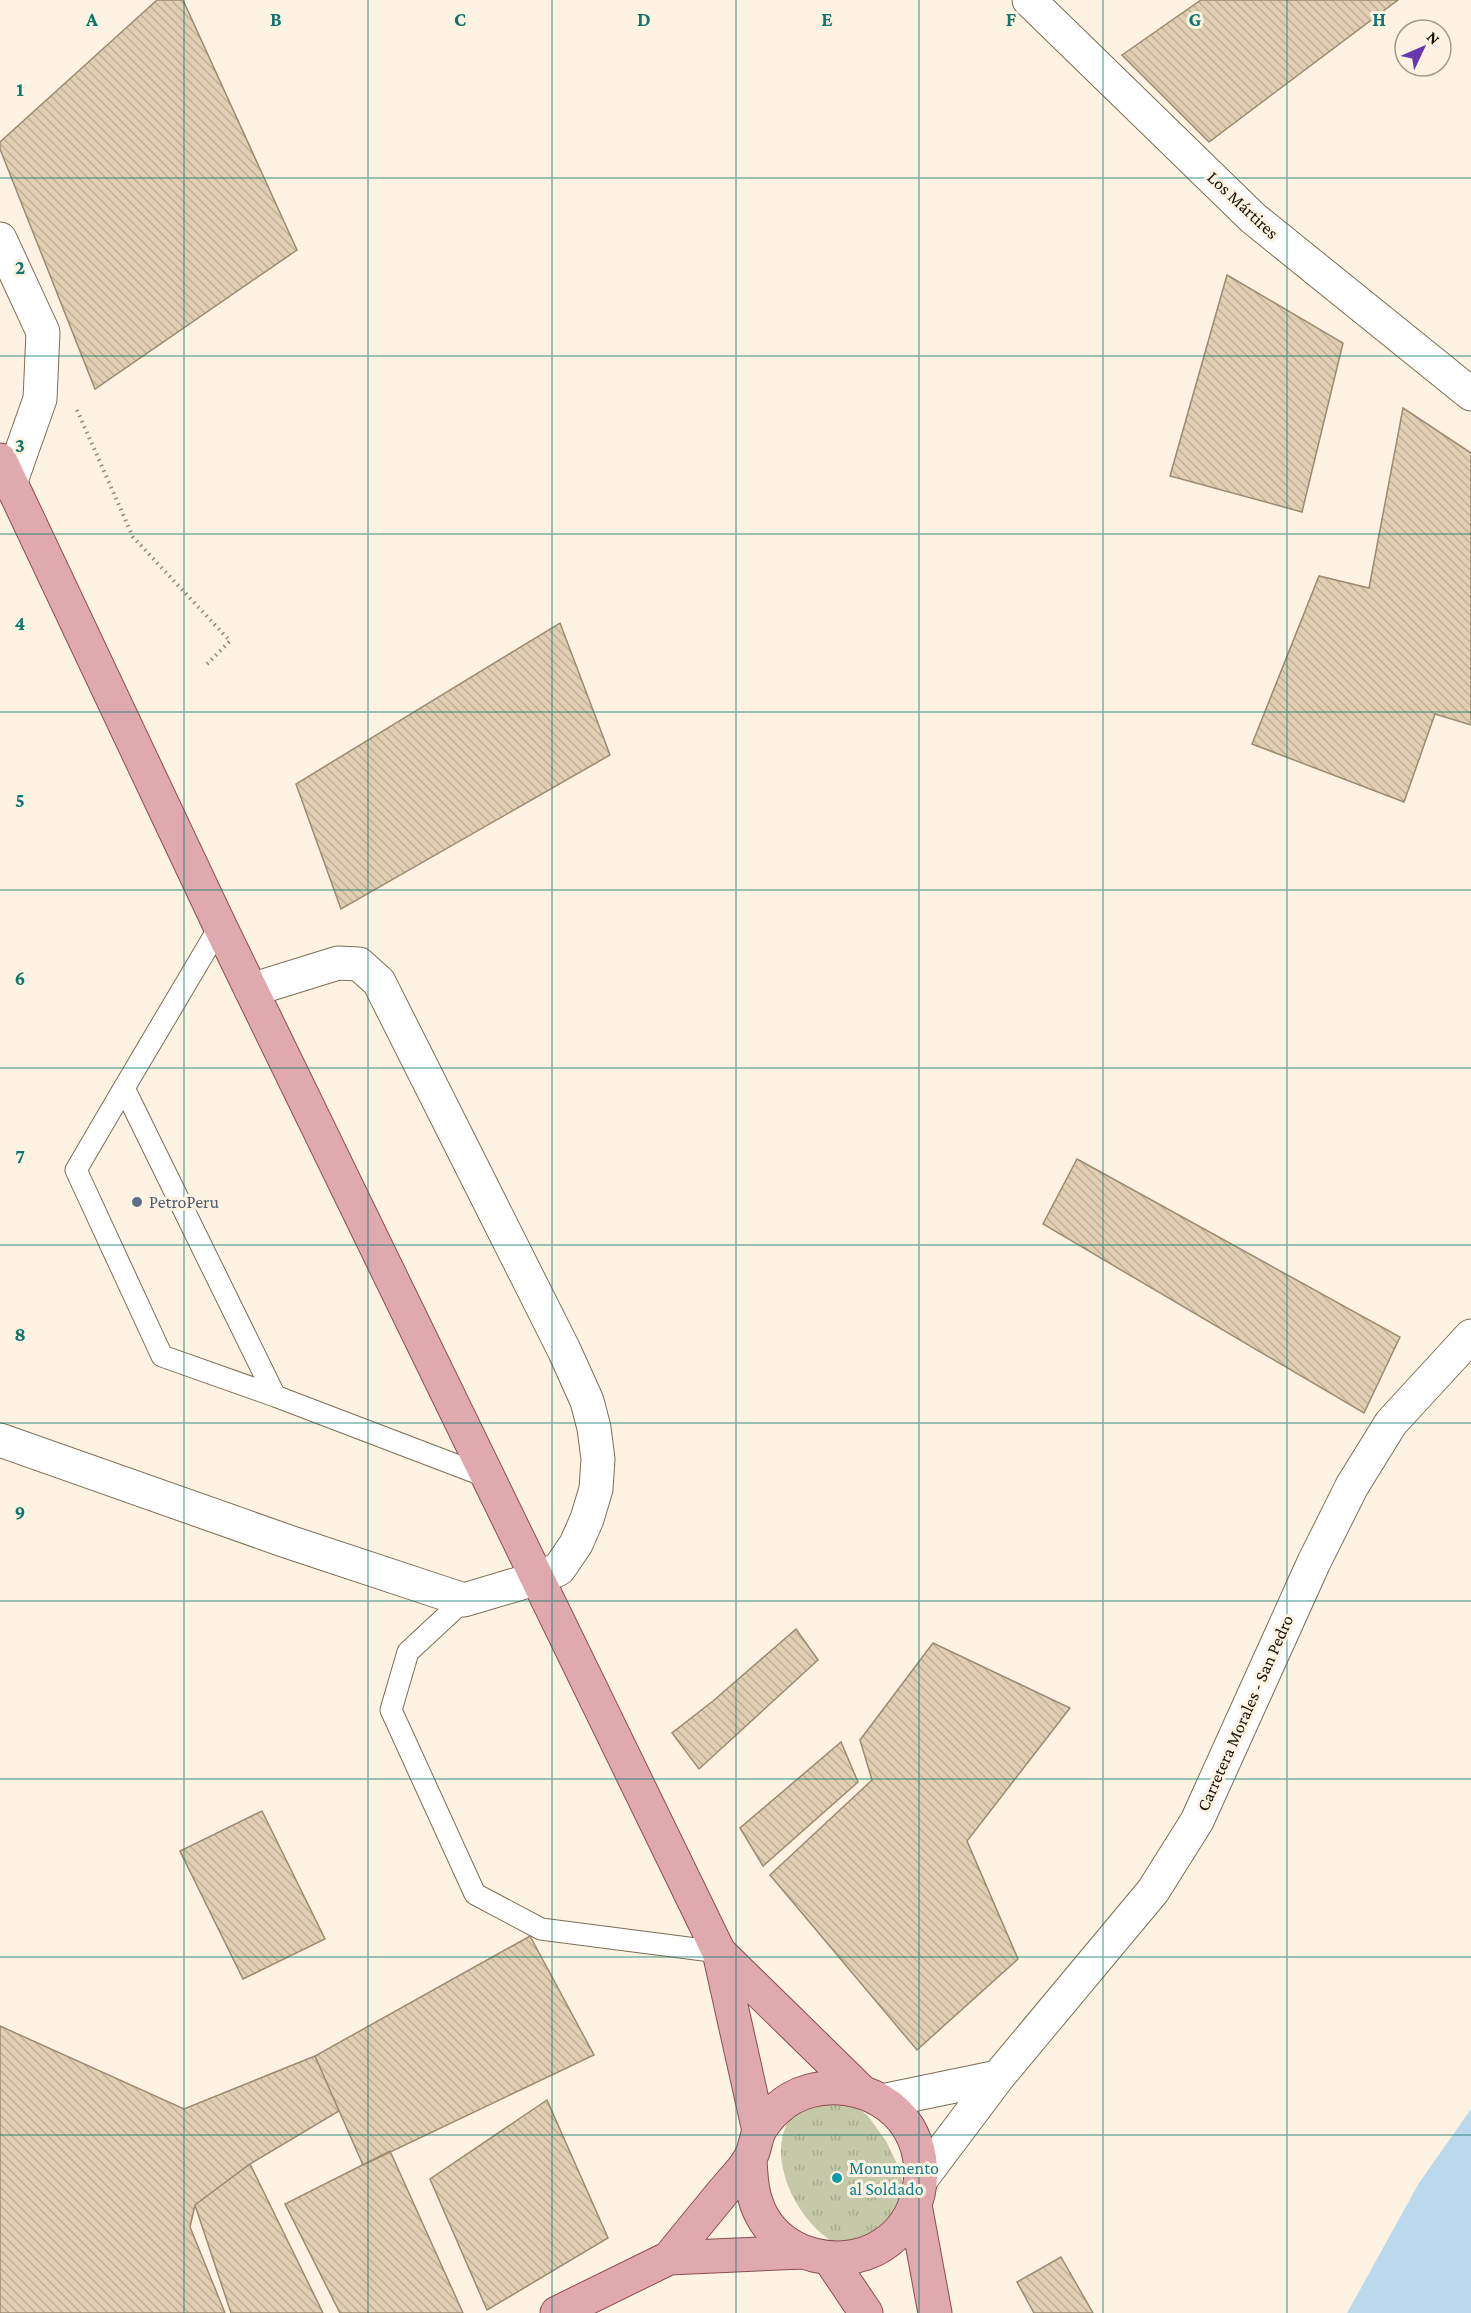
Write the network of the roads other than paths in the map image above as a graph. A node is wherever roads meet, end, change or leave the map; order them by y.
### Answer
1 (1029, 0) edge
2 (0, 239) edge
3 (1471, 394) edge
4 (5, 470) edge
5 (220, 926) junction
6 (251, 990) junction
7 (124, 1088) junction
8 (1471, 1336) edge
9 (275, 1396) junction
10 (0, 1440) edge
11 (490, 1478) junction
12 (538, 1578) junction
13 (464, 1600) junction
14 (719, 1952) junction
15 (998, 2077) junction
16 (871, 2096) junction
17 (755, 2145) junction
18 (918, 2191) junction
19 (816, 2255) junction
20 (669, 2258) junction
21 (557, 2313) edge
22 (866, 2313) edge
23 (935, 2313) edge

1 - 3 street, Los Mártires
2 - 4 street
4 - 5 main road
5 - 6 main road
5 - 7 lane
6 - 11 main road
6 - 12 street
7 - 9 lane
7 - 9 lane
8 - 15 street, Carretera Morales - San Pedro
9 - 11 lane
10 - 13 street
11 - 12 main road
12 - 13 street
12 - 14 main road
13 - 14 lane
14 - 16 main road
14 - 17 main road
15 - 16 street
15 - 18 street, Carretera Morales - San Pedro
16 - 17 main road
16 - 18 main road
17 - 19 main road
17 - 20 main road
18 - 19 main road
18 - 23 main road
19 - 20 main road
19 - 22 main road
20 - 21 main road

